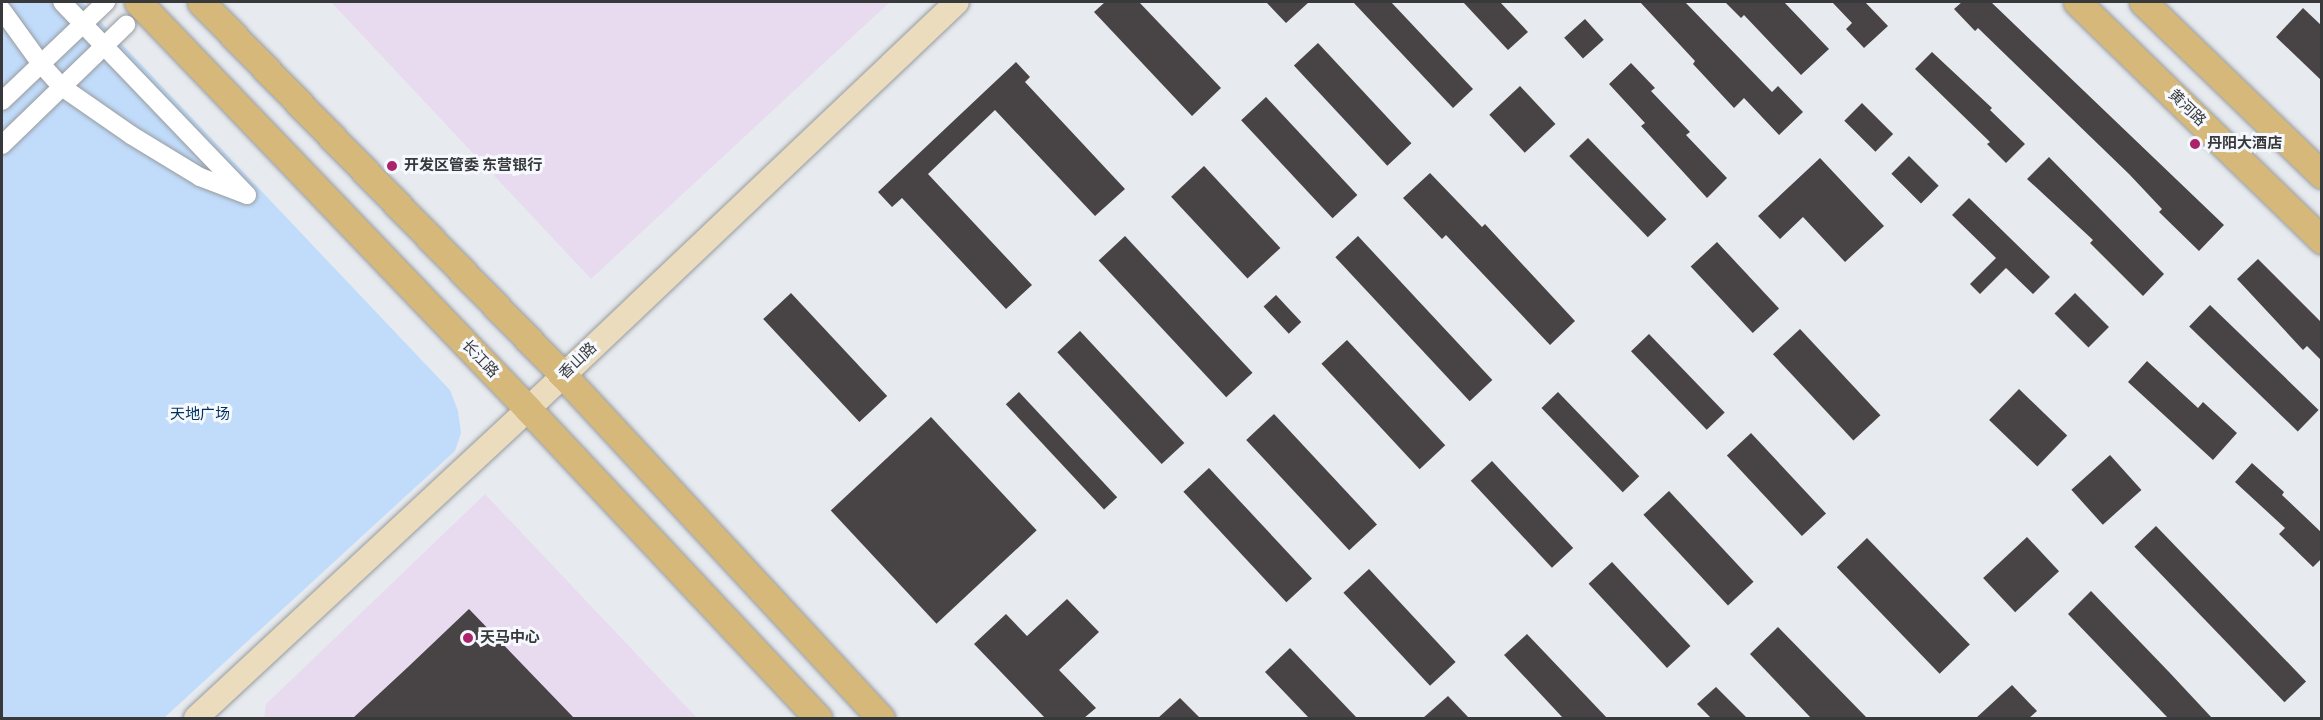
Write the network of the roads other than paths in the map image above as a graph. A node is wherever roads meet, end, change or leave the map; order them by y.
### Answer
1 (62, 2) edge
2 (106, 2) edge
3 (138, 2) edge
4 (201, 2) edge
5 (957, 2) edge
6 (2078, 2) edge
7 (2143, 2) edge
8 (2, 10) edge
9 (126, 25) dead end
10 (41, 64) junction
11 (62, 87) junction
12 (2, 101) edge
13 (2, 145) edge
14 (2322, 175) edge
15 (2322, 240) edge
16 (563, 375) junction
17 (528, 409) junction
18 (196, 718) edge
19 (818, 718) edge
20 (881, 718) edge

1 - 11 street
2 - 10 street
3 - 17 main road, 长江路
4 - 16 main road
5 - 16 street, 香山路
6 - 15 main road, 黄河路
7 - 14 main road
8 - 10 street
9 - 11 street
10 - 11 street
10 - 12 street
11 - 13 street
16 - 17 street, 香山路
16 - 20 main road
17 - 18 street, 香山路
17 - 19 main road, 长江路

